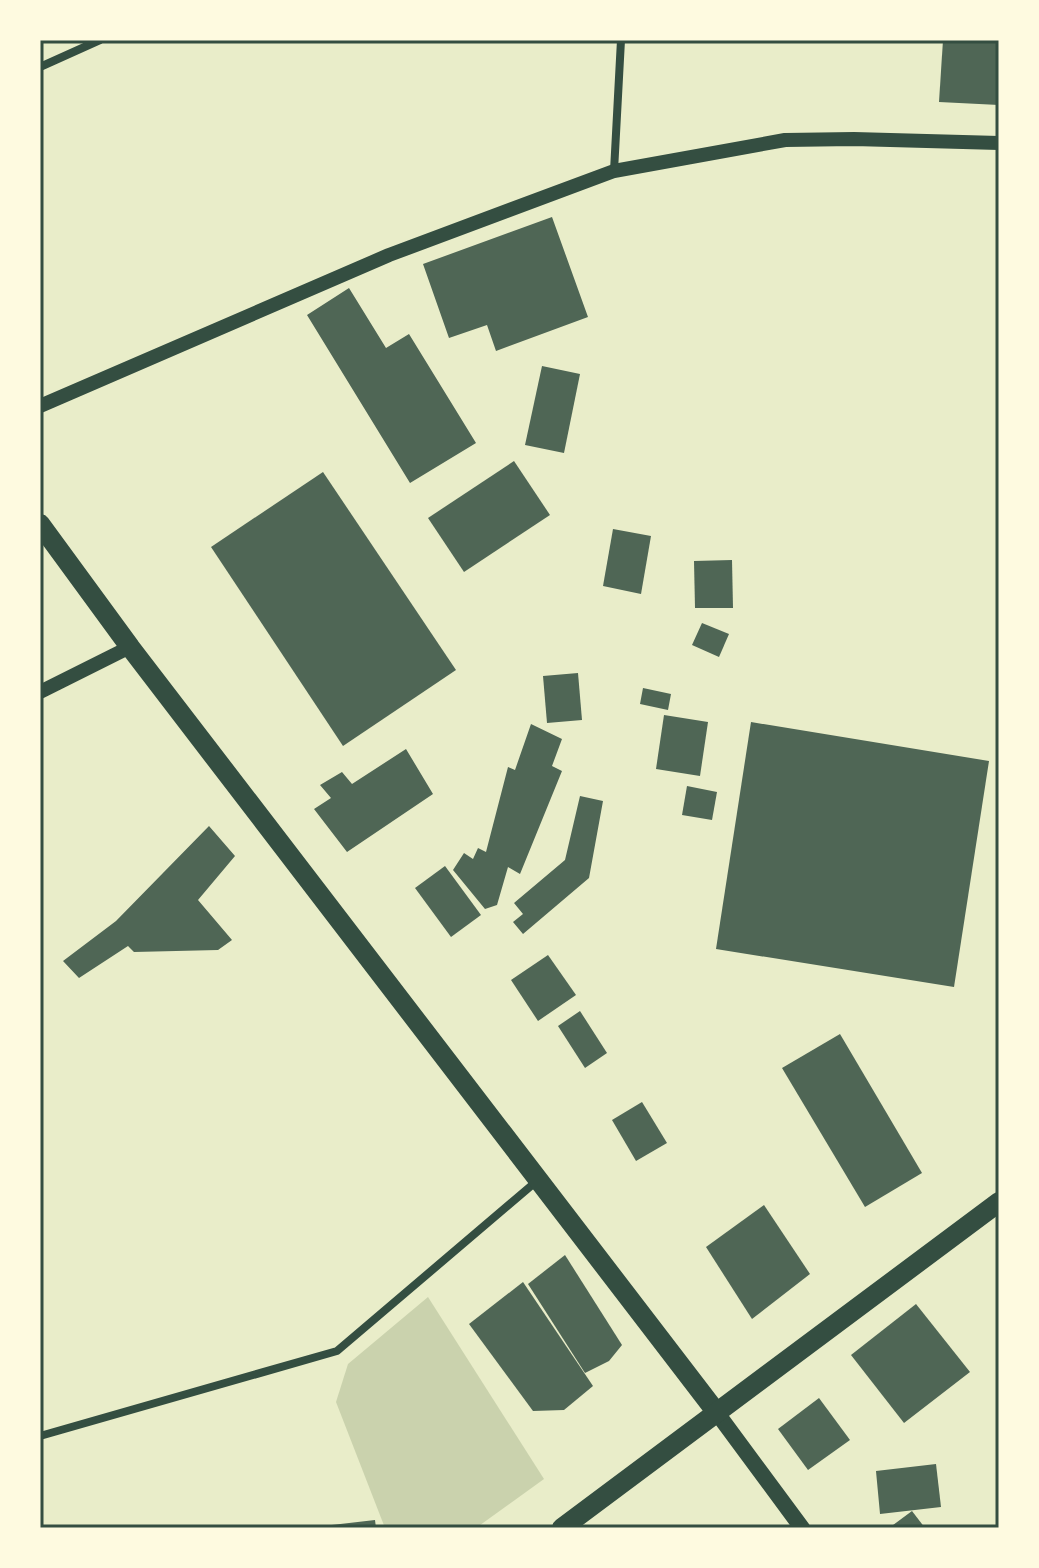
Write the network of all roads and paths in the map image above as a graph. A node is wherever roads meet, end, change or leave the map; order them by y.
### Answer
1 (100, 40) edge
2 (621, 40) edge
3 (40, 67) edge
4 (999, 143) edge
5 (614, 171) junction
6 (40, 406) edge
7 (40, 524) edge
8 (130, 647) junction
9 (40, 692) edge
10 (539, 1179) junction
11 (999, 1202) edge
12 (717, 1413) junction
13 (40, 1436) edge
14 (562, 1528) edge
15 (802, 1528) edge

1 - 3 street
2 - 5 street
4 - 5 street
5 - 6 street
7 - 8 main road
8 - 9 street
8 - 10 main road
10 - 12 main road
10 - 13 street
11 - 12 main road
12 - 14 main road
12 - 15 main road

